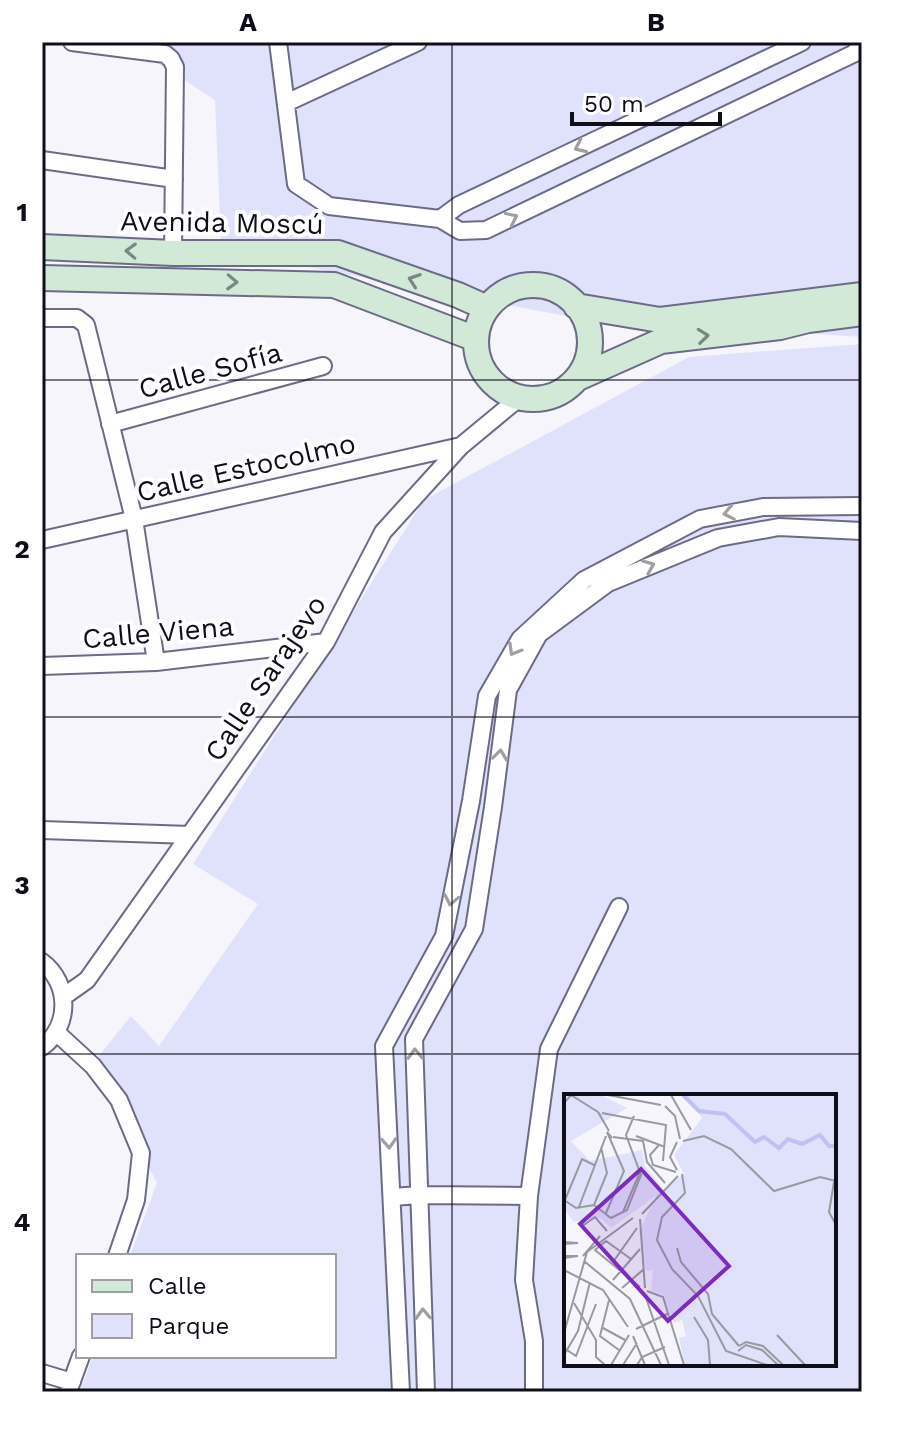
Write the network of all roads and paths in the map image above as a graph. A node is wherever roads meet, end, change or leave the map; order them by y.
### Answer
1 (72, 42) edge
2 (278, 42) edge
3 (418, 42) edge
4 (802, 42) edge
5 (861, 42) edge
6 (106, 44) edge
7 (286, 103) junction
8 (42, 160) edge
9 (174, 179) junction
10 (440, 219) junction
11 (42, 247) edge
12 (173, 253) junction
13 (42, 278) edge
14 (862, 295) edge
15 (576, 306) junction
16 (487, 308) junction
17 (807, 311) junction
18 (862, 313) edge
19 (42, 318) edge
20 (661, 330) junction
21 (476, 339) junction
22 (323, 366) dead end
23 (578, 378) junction
24 (519, 398) junction
25 (110, 424) junction
26 (461, 446) junction
27 (862, 506) edge
28 (763, 507) junction
29 (134, 519) junction
30 (764, 530) junction
31 (862, 531) edge
32 (42, 540) edge
33 (326, 642) junction
34 (156, 662) junction
35 (42, 666) edge
36 (474, 780) junction
37 (496, 783) junction
38 (42, 830) edge
39 (190, 835) junction
40 (619, 907) dead end
41 (42, 962) edge
42 (63, 997) junction
43 (56, 1032) junction
44 (42, 1047) edge
45 (420, 1195) junction
46 (529, 1196) junction
47 (392, 1197) junction
48 (118, 1254) edge
49 (80, 1358) edge
50 (42, 1373) edge
51 (70, 1387) edge
52 (401, 1392) edge
53 (426, 1392) edge
54 (534, 1392) edge

1 - 6 street
2 - 7 street
3 - 7 street
4 -> 10 street
10 -> 5 street
6 - 9 street
7 - 10 street
8 - 9 street
9 - 12 street
12 -> 11 street, Avenida Moscú
16 -> 12 street, Avenida Moscú
13 -> 21 street
14 - 17 street
15 - 16 street
15 - 20 street
15 - 23 street
16 - 21 street
17 - 18 street
17 - 20 street
19 - 25 street
20 - 23 street
21 - 24 street
22 - 25 street, Calle Sofía
23 - 24 street
24 - 26 street, Calle Sarajevo
25 - 29 street
26 - 29 street, Calle Estocolmo
26 - 33 street, Calle Sarajevo
27 - 28 street
28 - 30 street
28 -> 36 street
29 - 32 street, Calle Estocolmo
29 - 34 street
30 - 31 street
37 -> 30 street
33 - 34 street, Calle Viena
33 - 39 street, Calle Sarajevo
34 - 35 street, Calle Viena
36 - 37 street
36 -> 47 street
45 -> 37 street
38 - 39 street
39 - 42 street, Calle Sarajevo
40 - 46 street
41 - 42 street
42 - 43 street
43 - 44 street
43 - 48 street
45 - 46 street
45 - 47 street
53 -> 45 street
46 - 54 street
47 - 52 street
49 - 51 street
50 - 51 street

